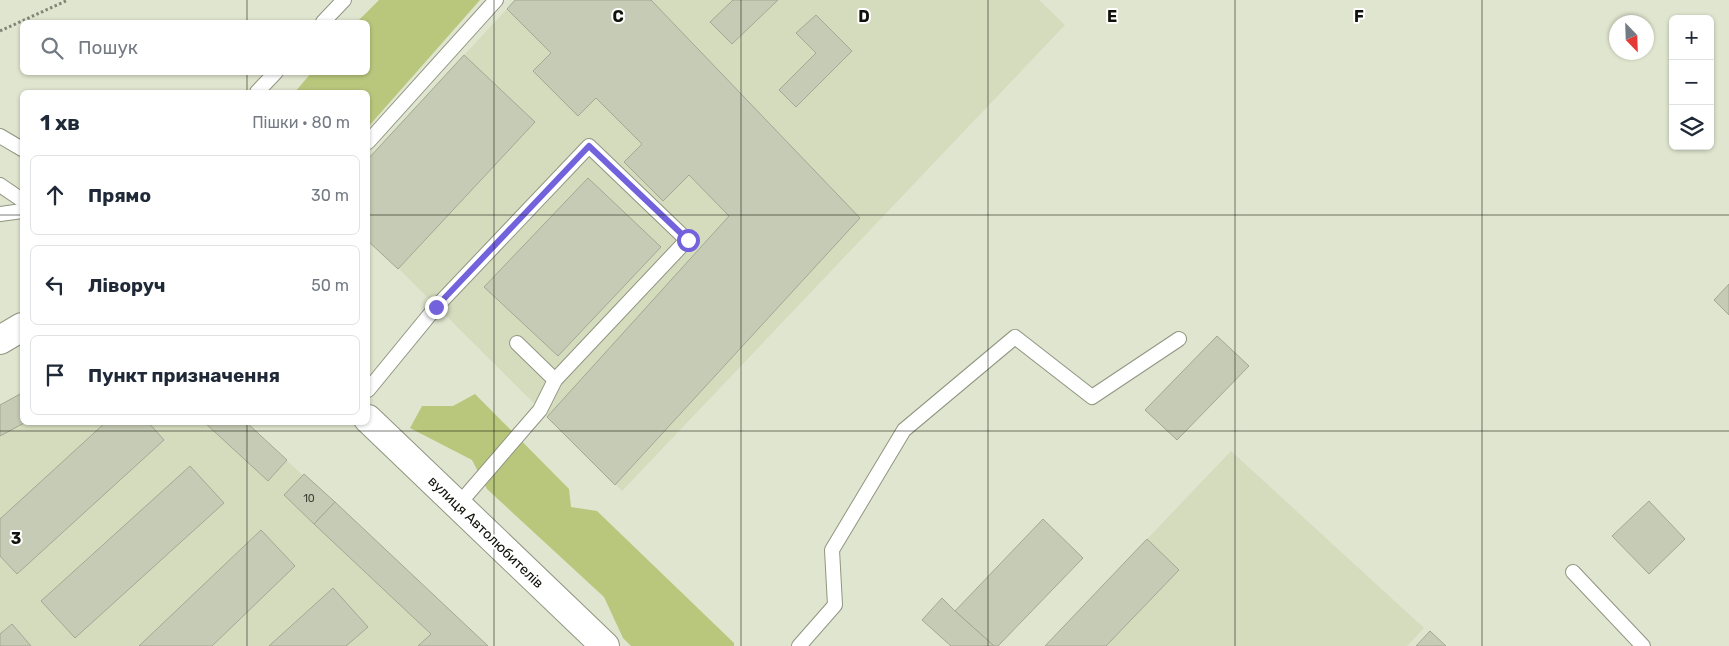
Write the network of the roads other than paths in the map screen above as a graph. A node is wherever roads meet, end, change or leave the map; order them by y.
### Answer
1 (344, 0) edge
2 (496, 0) edge
3 (325, 20) edge
4 (273, 75) edge
5 (259, 90) edge
6 (0, 136) edge
7 (370, 140) edge
8 (20, 148) edge
9 (0, 185) edge
10 (20, 199) edge
11 (20, 211) edge
12 (0, 214) edge
13 (20, 328) edge
14 (1179, 339) dead end
15 (0, 340) edge
16 (517, 342) dead end
17 (555, 380) junction
18 (370, 388) edge
19 (370, 421) edge
20 (458, 505) junction
21 (1572, 572) dead end
22 (605, 646) edge
23 (798, 646) edge
24 (1643, 646) edge

1 - 3 lane
2 - 7 lane
4 - 5 lane
6 - 8 lane
9 - 10 lane
11 - 12 lane
13 - 15 street
14 - 23 lane
16 - 17 lane
17 - 18 lane
17 - 20 lane
19 - 20 street, вулиця Автолюбителів
20 - 22 street, вулиця Автолюбителів
21 - 24 lane

